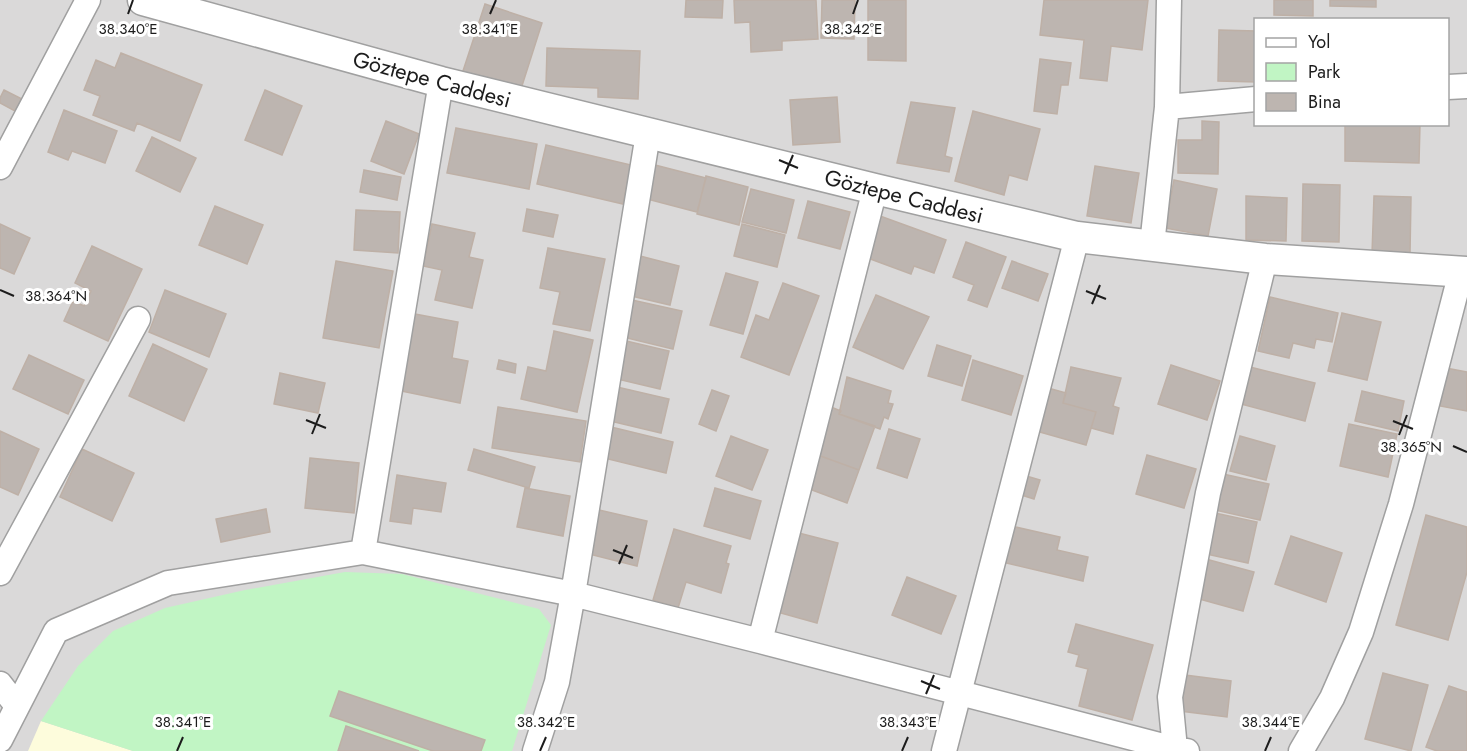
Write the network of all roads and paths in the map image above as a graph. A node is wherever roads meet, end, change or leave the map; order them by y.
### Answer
1 (88, 0) edge
2 (143, 0) edge
3 (1169, 0) edge
4 (441, 82) junction
5 (1449, 87) edge
6 (1467, 87) edge
7 (1254, 99) edge
8 (1167, 107) junction
9 (648, 134) junction
10 (0, 167) edge
11 (875, 189) junction
12 (1077, 237) junction
13 (1152, 245) junction
14 (1265, 259) junction
15 (1464, 272) edge
16 (138, 319) dead end
17 (363, 552) junction
18 (0, 573) edge
19 (573, 594) junction
20 (760, 641) junction
21 (0, 684) edge
22 (958, 692) junction
23 (17, 706) junction
24 (0, 740) edge
25 (1181, 750) edge
26 (535, 751) edge
27 (944, 751) edge
28 (1301, 751) edge

1 - 10 street
2 - 4 street, Göztepe Caddesi
3 - 8 street
4 - 9 street, Göztepe Caddesi
4 - 17 street
5 - 6 street
7 - 8 street
8 - 13 street
9 - 11 street, Göztepe Caddesi
9 - 19 street
11 - 12 street, Göztepe Caddesi
11 - 20 street
12 - 13 street, Göztepe Caddesi
12 - 22 street
13 - 14 street, Göztepe Caddesi
14 - 15 street, Göztepe Caddesi
14 - 25 street
15 - 28 street
16 - 18 street
17 - 19 street
17 - 23 street
19 - 20 street
19 - 26 street
20 - 22 street
21 - 23 street
22 - 25 street
22 - 27 street
23 - 24 street

